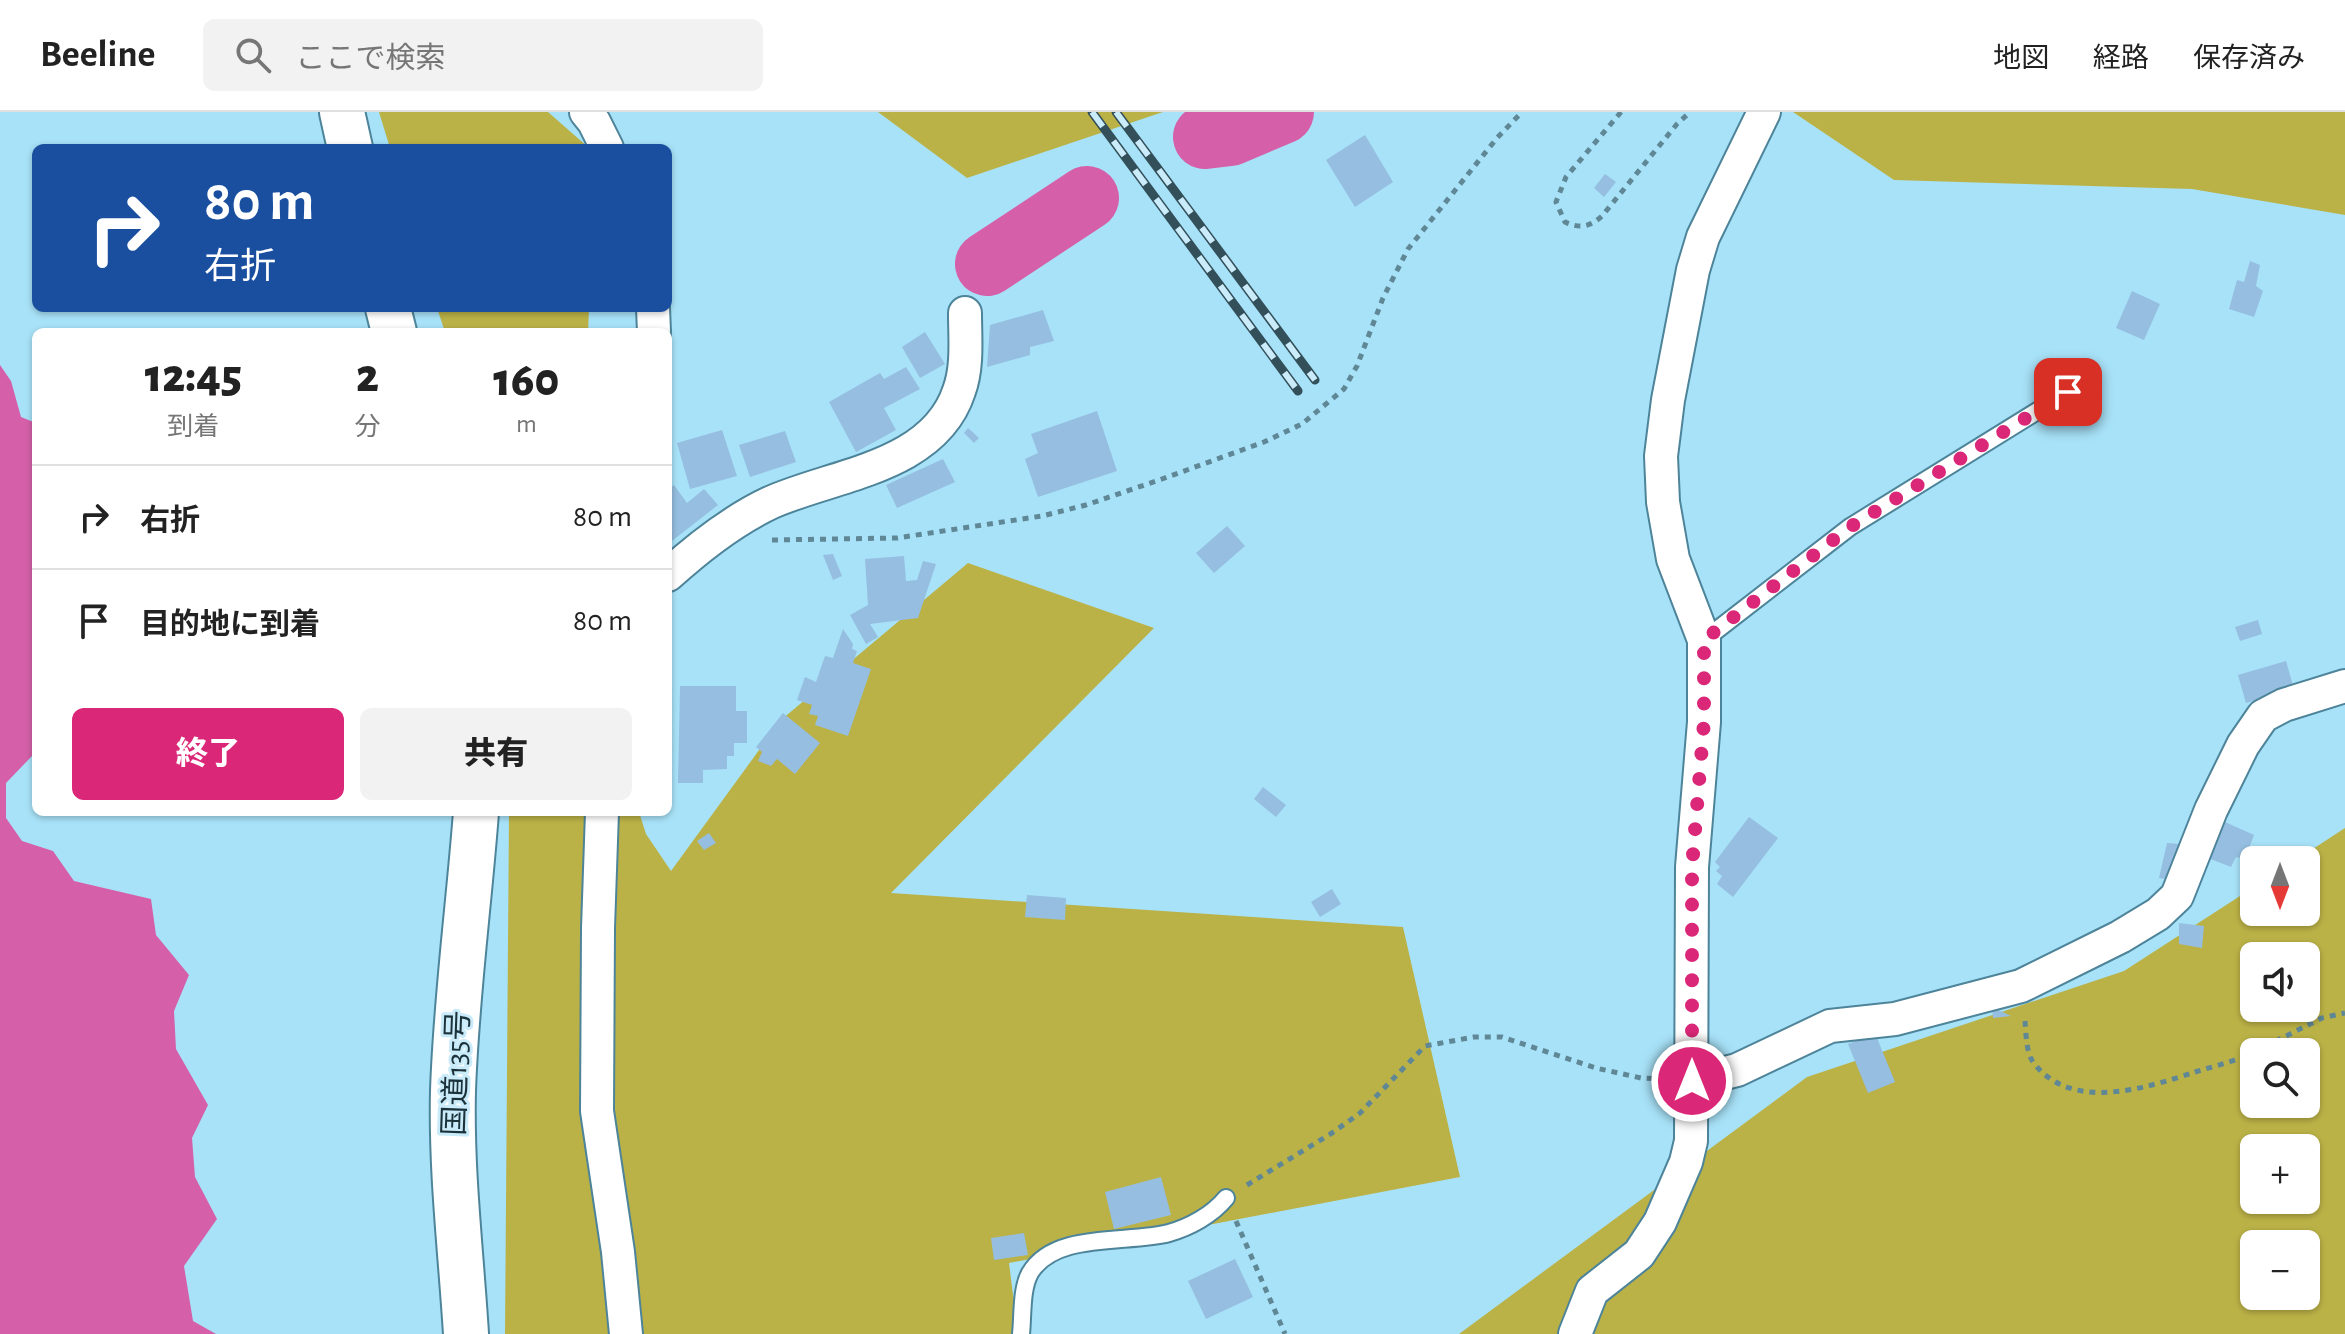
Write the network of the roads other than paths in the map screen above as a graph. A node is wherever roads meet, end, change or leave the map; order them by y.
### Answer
1 (342, 112) edge
2 (586, 112) edge
3 (1764, 112) edge
4 (349, 144) edge
5 (605, 144) edge
6 (965, 313) dead end
7 (2068, 392) dead end
8 (672, 571) edge
9 (1704, 640) junction
10 (2345, 686) edge
11 (476, 816) edge
12 (602, 816) edge
13 (1692, 1081) junction
14 (1226, 1198) road end
15 (466, 1334) edge
16 (626, 1334) edge
17 (1021, 1334) edge
18 (1575, 1334) edge

1 - 4 highway
2 - 5 street
3 - 9 street
6 - 8 street
7 - 9 lane
9 - 13 street
10 - 13 street
11 - 15 highway, 国道135号
12 - 16 street
13 - 18 street
14 - 17 lane

